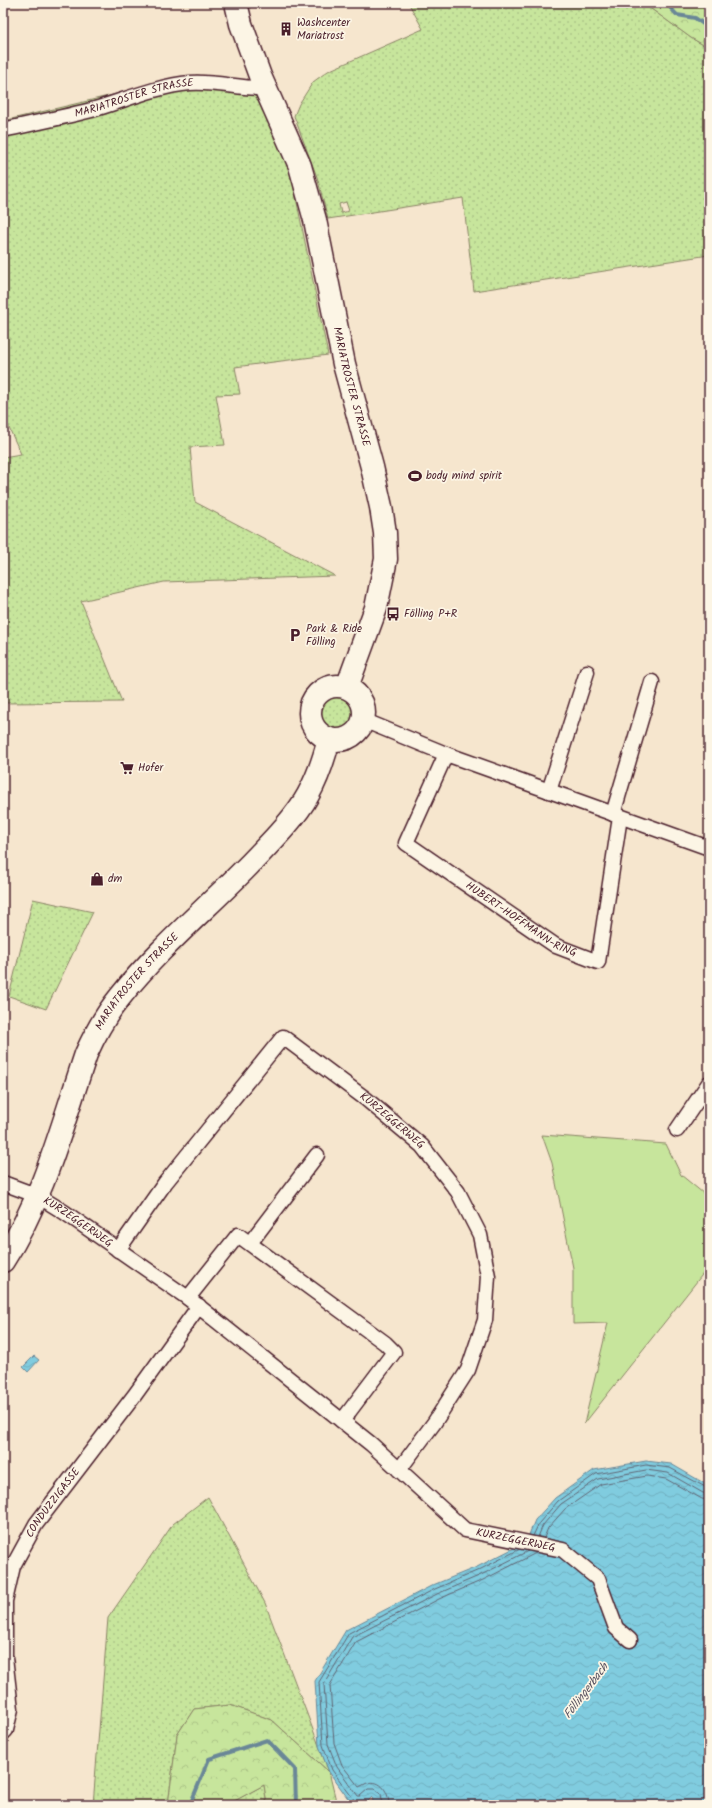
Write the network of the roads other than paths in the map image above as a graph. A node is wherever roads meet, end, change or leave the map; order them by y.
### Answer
1 (236, 3) edge
2 (266, 88) junction
3 (3, 130) edge
4 (587, 672) dead end
5 (652, 682) dead end
6 (347, 687) junction
7 (363, 720) junction
8 (329, 739) junction
9 (446, 754) junction
10 (549, 791) junction
11 (617, 816) junction
12 (709, 848) edge
13 (709, 1083) edge
14 (677, 1130) dead end
15 (317, 1156) dead end
16 (3, 1183) edge
17 (38, 1196) junction
18 (250, 1243) junction
19 (118, 1250) junction
20 (3, 1261) edge
21 (194, 1302) junction
22 (342, 1421) junction
23 (398, 1470) junction
24 (630, 1640) dead end
25 (3, 1733) edge

1 - 2 main road, MARIATROSTER STRASSE
2 - 3 street, MARIATROSTER STRASSE
2 - 6 main road, MARIATROSTER STRASSE
4 - 10 street
5 - 11 street, HUBERT-HOFFMANN-RING
6 - 7 main road
6 - 8 main road
7 - 8 main road
7 - 9 street
8 - 17 main road, MARIATROSTER STRASSE
9 - 10 street
9 - 11 street, HUBERT-HOFFMANN-RING
10 - 11 street
11 - 12 street
13 - 14 street
15 - 18 street
16 - 17 street, KURZEGGERWEG
17 - 19 street, KURZEGGERWEG
17 - 20 main road, MARIATROSTER STRASSE
18 - 21 street
18 - 22 street
19 - 21 street, KURZEGGERWEG
19 - 23 street, KURZEGGERWEG
21 - 22 street, KURZEGGERWEG
21 - 25 street, CONDUZZIGASSE
22 - 23 street, KURZEGGERWEG
23 - 24 street, KURZEGGERWEG

